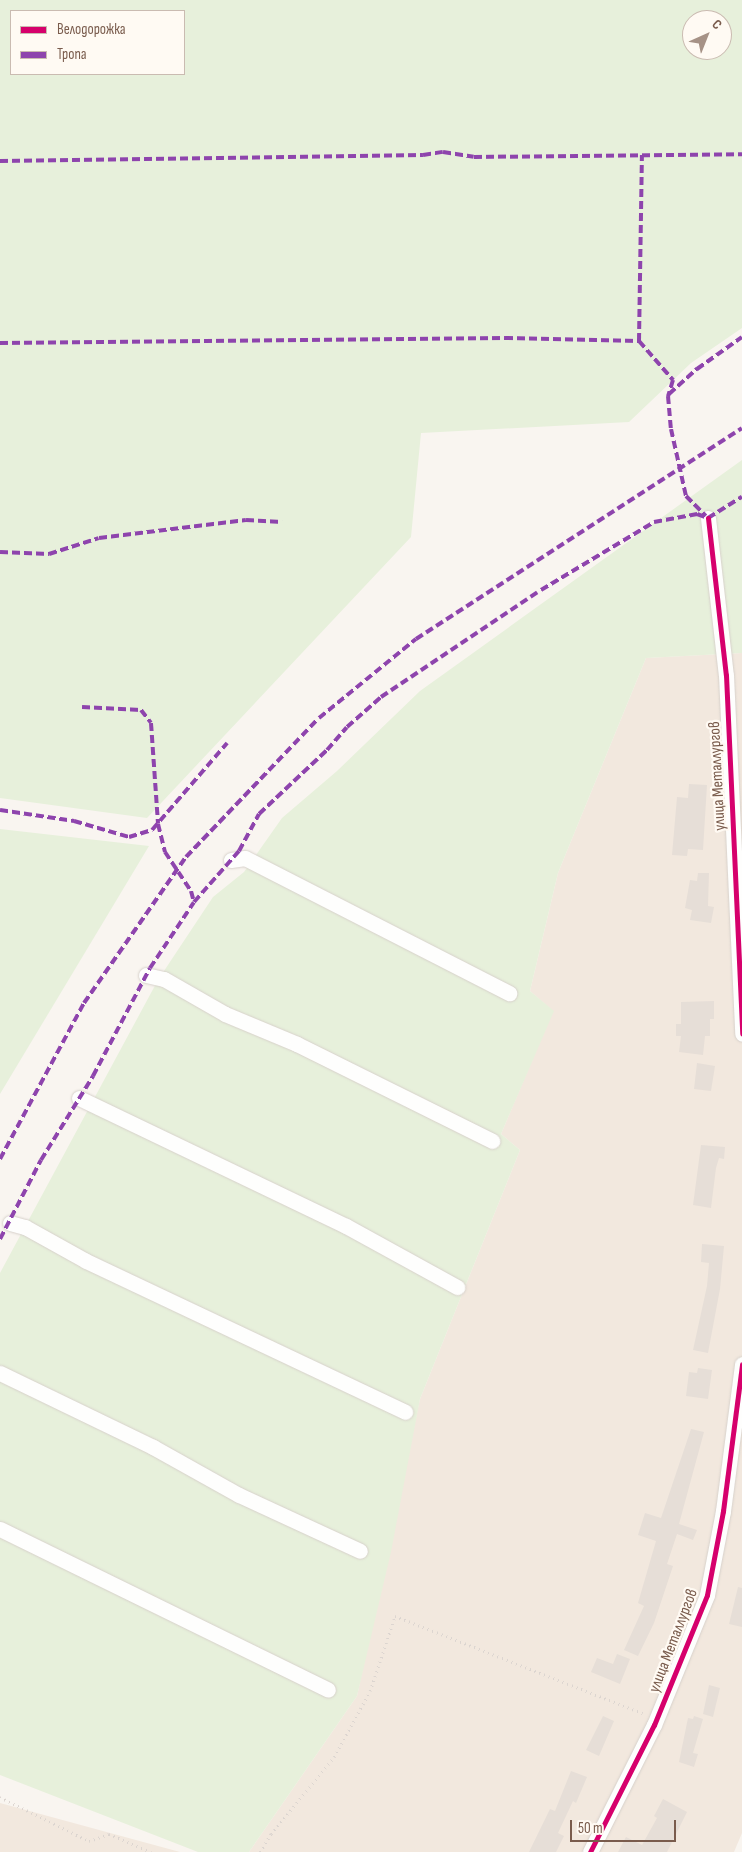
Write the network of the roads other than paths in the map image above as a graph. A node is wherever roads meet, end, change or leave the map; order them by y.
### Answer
1 (708, 518) dead end
2 (231, 860) dead end
3 (146, 975) dead end
4 (509, 993) dead end
5 (742, 1034) edge
6 (79, 1098) dead end
7 (492, 1141) dead end
8 (10, 1223) dead end
9 (457, 1287) dead end
10 (742, 1364) edge
11 (0, 1373) edge
12 (405, 1412) dead end
13 (0, 1529) edge
14 (360, 1551) dead end
15 (328, 1690) dead end
16 (590, 1852) edge

1 - 5 street, улица Металлургов
2 - 4 street
3 - 7 street
6 - 9 street
8 - 12 street
10 - 16 street, улица Металлургов
11 - 14 street
13 - 15 street

